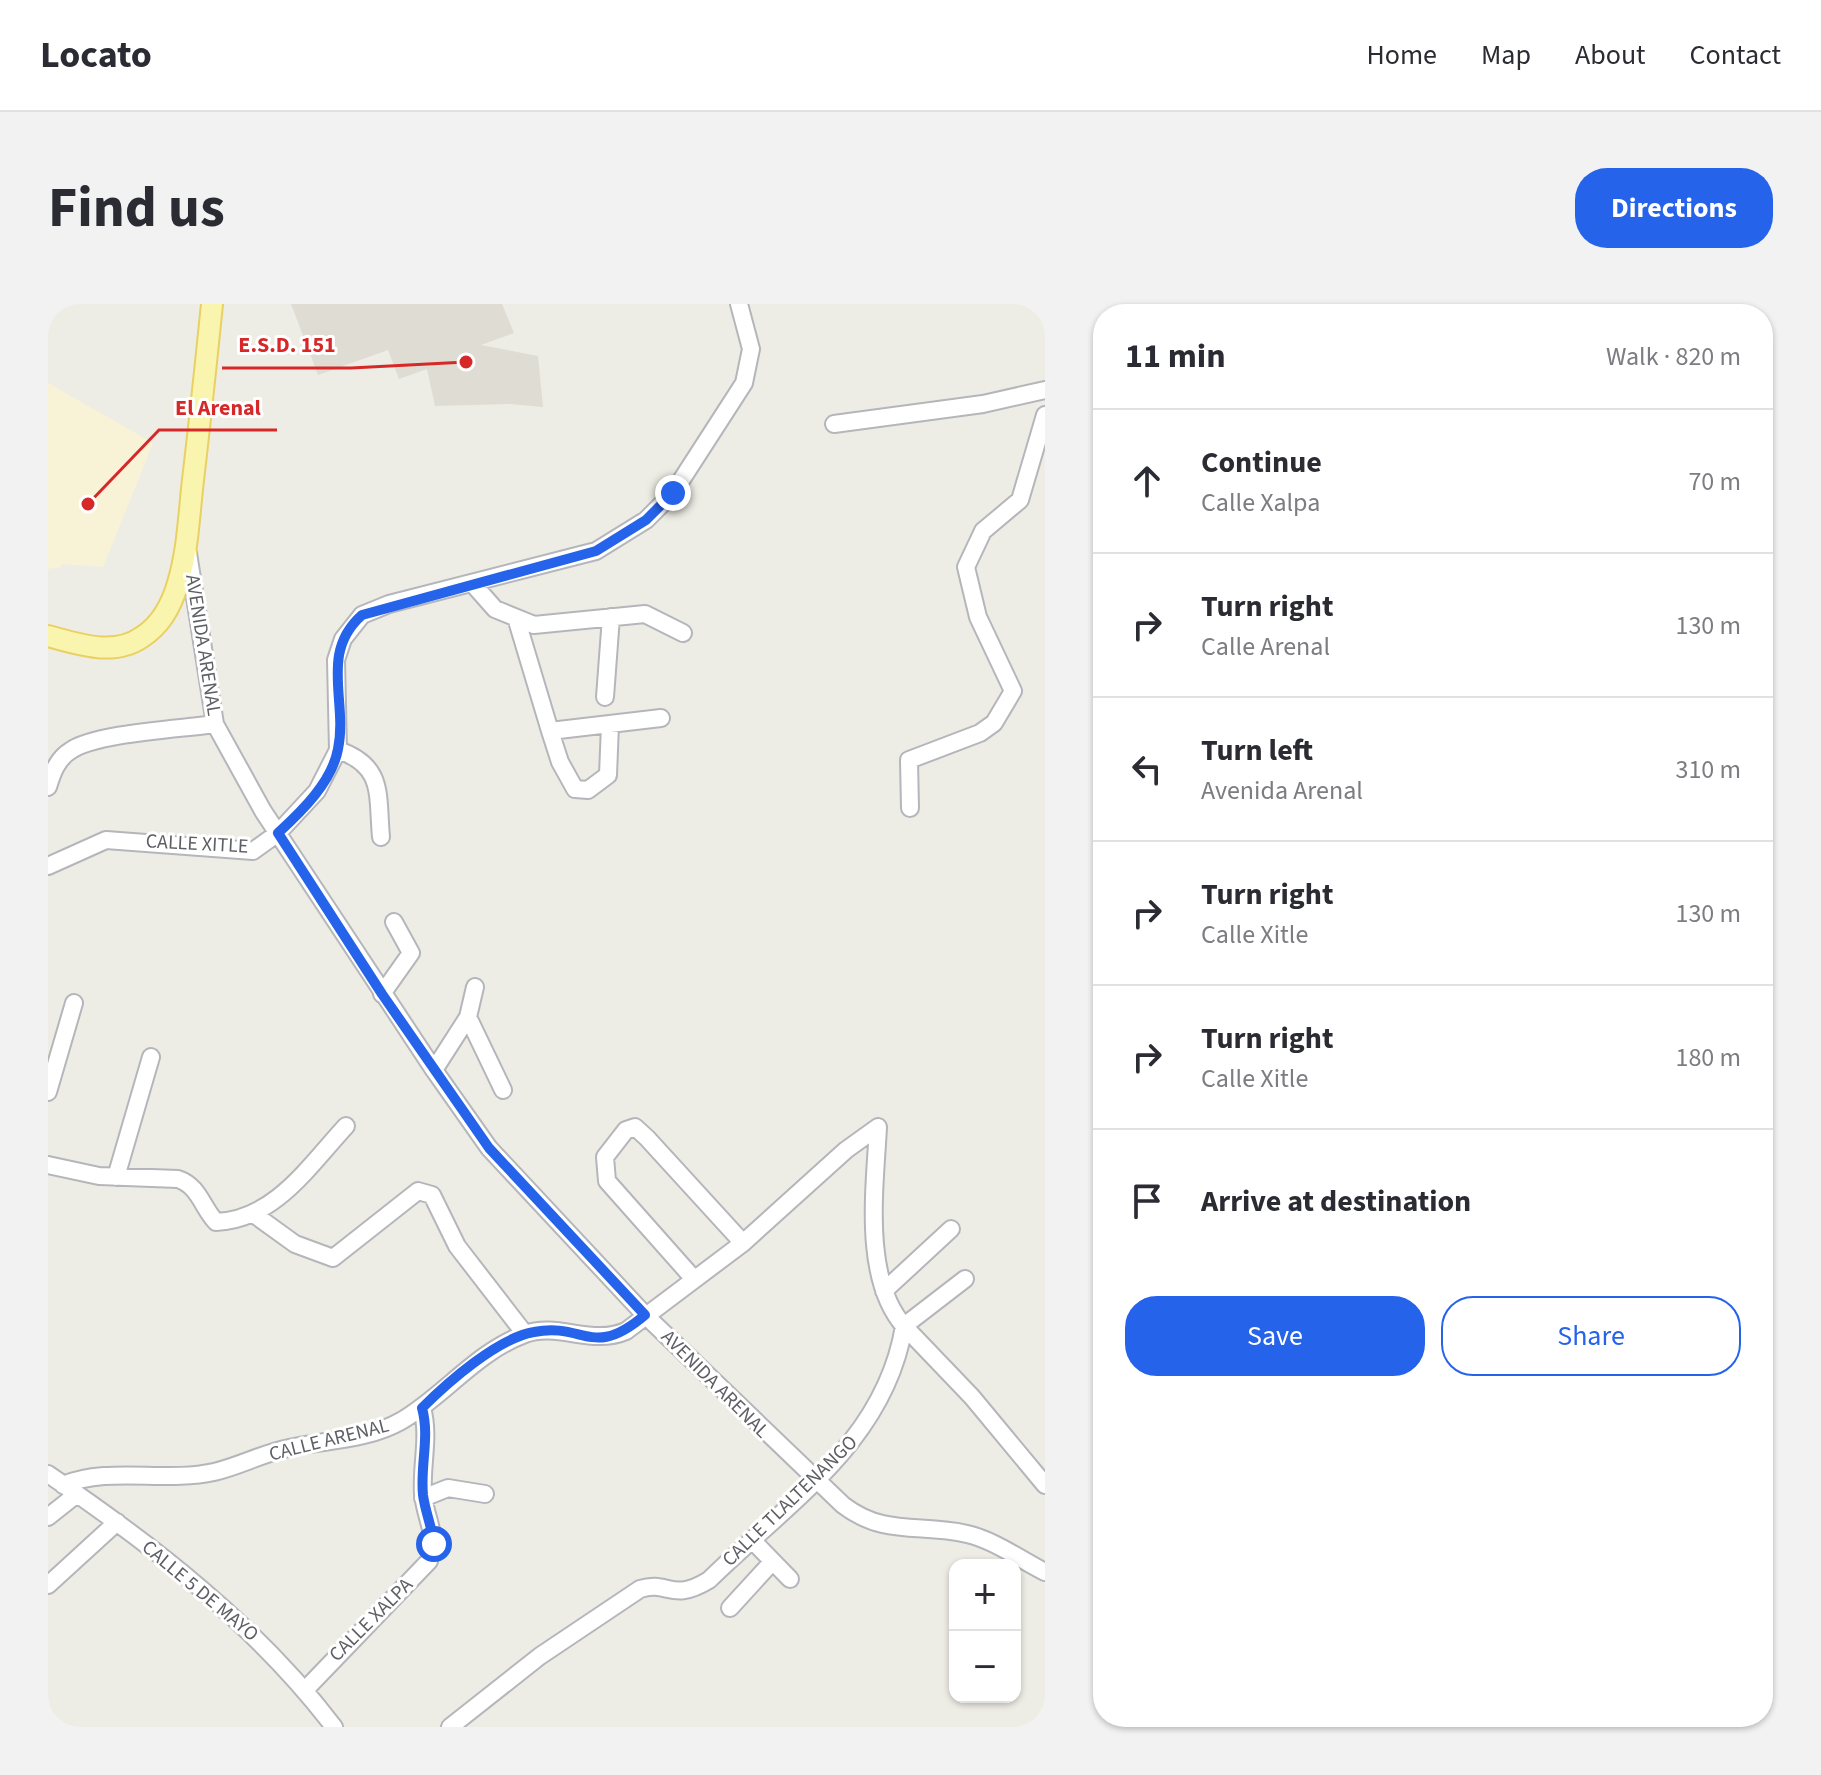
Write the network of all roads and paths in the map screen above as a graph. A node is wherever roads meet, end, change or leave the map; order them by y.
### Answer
1 (212, 304) edge
2 (739, 304) edge
3 (1045, 390) edge
4 (1045, 415) edge
5 (834, 424) dead end
6 (186, 540) junction
7 (472, 583) junction
8 (611, 617) junction
9 (517, 621) junction
10 (683, 633) dead end
11 (48, 636) edge
12 (605, 697) dead end
13 (661, 718) dead end
14 (215, 724) junction
15 (610, 725) junction
16 (550, 731) junction
17 (338, 750) junction
18 (48, 787) edge
19 (910, 808) dead end
20 (278, 833) junction
21 (381, 837) dead end
22 (48, 866) edge
23 (394, 922) dead end
24 (475, 987) dead end
25 (382, 994) junction
26 (74, 1003) dead end
27 (468, 1017) junction
28 (151, 1057) dead end
29 (434, 1070) junction
30 (503, 1090) dead end
31 (48, 1092) edge
32 (346, 1126) dead end
33 (48, 1165) edge
34 (116, 1177) junction
35 (255, 1215) junction
36 (951, 1229) dead end
37 (743, 1243) junction
38 (693, 1278) junction
39 (965, 1279) dead end
40 (884, 1291) junction
41 (645, 1315) junction
42 (904, 1326) junction
43 (525, 1334) junction
44 (422, 1408) junction
45 (48, 1474) edge
46 (815, 1482) junction
47 (1045, 1485) edge
48 (70, 1490) junction
49 (485, 1494) dead end
50 (423, 1498) junction
51 (48, 1517) edge
52 (117, 1522) junction
53 (751, 1539) junction
54 (772, 1562) junction
55 (1045, 1572) edge
56 (790, 1579) dead end
57 (48, 1585) edge
58 (730, 1608) dead end
59 (305, 1690) junction
60 (334, 1727) edge
61 (450, 1727) edge

1 - 6 main road
2 - 7 street, CALLE XITLE
3 - 5 street
4 - 19 street
6 - 11 main road
6 - 14 street, AVENIDA ARENAL
7 - 9 street
7 - 17 street, CALLE XITLE
8 - 9 street
8 - 10 street
8 - 12 street
9 - 16 street
13 - 15 street
14 - 18 street
14 - 20 street, AVENIDA ARENAL
15 - 16 street
15 - 16 street
17 - 20 street, CALLE XITLE
17 - 21 street
20 - 22 street, CALLE XITLE
20 - 25 street, AVENIDA ARENAL
23 - 25 street
24 - 27 street
25 - 29 street, AVENIDA ARENAL
26 - 31 street
27 - 29 street
27 - 30 street
28 - 34 street
29 - 41 street, AVENIDA ARENAL
32 - 35 street
33 - 34 street
34 - 35 street
35 - 43 street
36 - 40 street
37 - 38 street
37 - 38 street
37 - 40 street
38 - 41 street
39 - 42 street
40 - 42 street
41 - 43 street
41 - 46 street, AVENIDA ARENAL
42 - 46 street, CALLE TLALTENANGO
42 - 47 street
43 - 44 street, CALLE ARENAL
44 - 48 street, CALLE ARENAL
44 - 50 street, CALLE XALPA
45 - 48 street, CALLE 5 DE MAYO
46 - 53 street, CALLE TLALTENANGO
46 - 55 street, AVENIDA ARENAL
48 - 51 street
48 - 52 street, CALLE 5 DE MAYO
49 - 50 street
50 - 59 street, CALLE XALPA
52 - 57 street
52 - 59 street, CALLE 5 DE MAYO
53 - 54 street
53 - 61 street, CALLE TLALTENANGO
54 - 56 street
54 - 58 street
59 - 60 street, CALLE 5 DE MAYO

